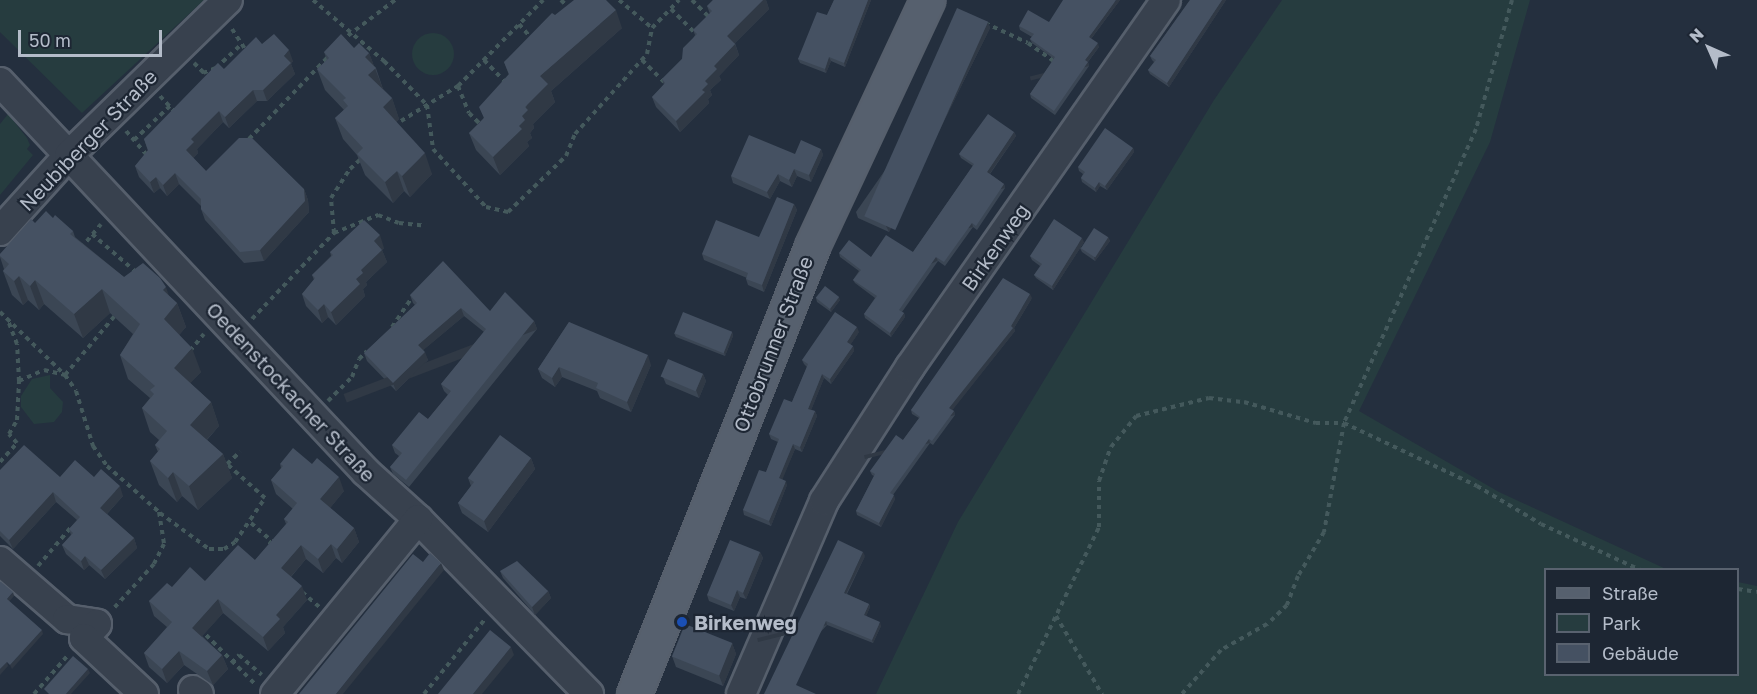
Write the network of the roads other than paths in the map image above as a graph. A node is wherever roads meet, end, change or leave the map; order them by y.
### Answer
1 (927, 0) edge
2 (1167, 0) edge
3 (222, 6) edge
4 (0, 81) edge
5 (69, 154) junction
6 (0, 231) edge
7 (418, 519) junction
8 (0, 561) edge
9 (266, 690) edge
10 (144, 694) edge
11 (589, 694) edge
12 (634, 694) edge
13 (741, 694) edge

1 - 12 main road, Ottobrunner Straße
2 - 13 street, Birkenweg
3 - 5 street, Neubiberger Straße
4 - 5 street, Oedenstockacher Straße
5 - 6 street, Neubiberger Straße
5 - 7 street, Oedenstockacher Straße
7 - 9 street
7 - 11 street, Oedenstockacher Straße
8 - 10 street

